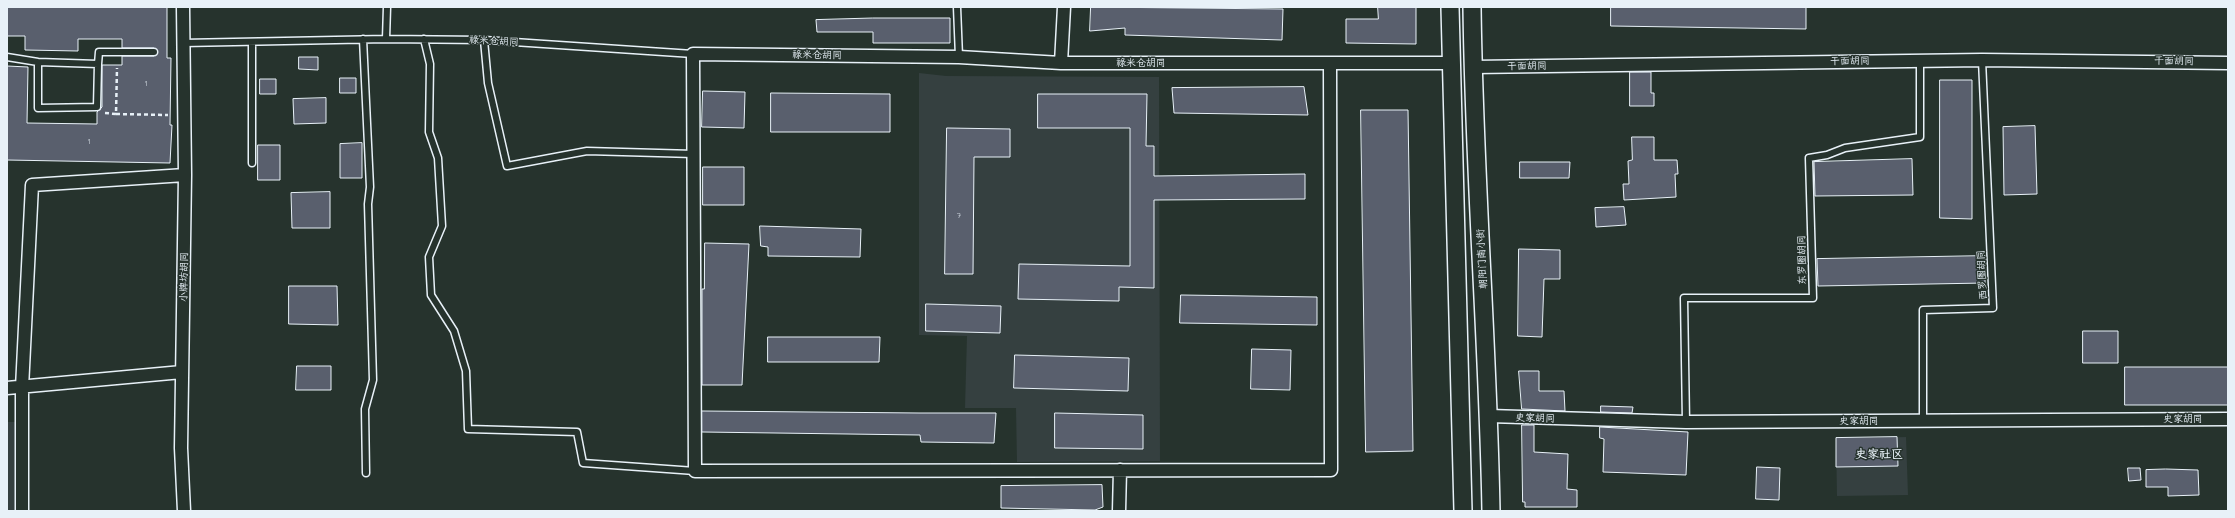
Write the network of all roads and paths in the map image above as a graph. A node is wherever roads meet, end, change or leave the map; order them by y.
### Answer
1 (183, 7) edge
2 (387, 7) edge
3 (957, 7) edge
4 (1064, 7) edge
5 (1450, 7) edge
6 (1472, 7) edge
7 (363, 39) junction
8 (386, 39) junction
9 (424, 39) junction
10 (484, 40) junction
11 (252, 42) junction
12 (183, 43) junction
13 (154, 52) dead end
14 (693, 54) junction
15 (7, 57) edge
16 (959, 57) junction
17 (1920, 60) junction
18 (1982, 60) junction
19 (38, 62) junction
20 (1061, 63) junction
21 (1452, 63) junction
22 (2228, 63) edge
23 (98, 64) junction
24 (1330, 64) junction
25 (1473, 67) junction
26 (117, 68) dead end
27 (97, 107) junction
28 (116, 114) junction
29 (168, 115) dead end
30 (694, 154) junction
31 (252, 162) dead end
32 (185, 175) junction
33 (182, 372) junction
34 (7, 388) edge
35 (22, 388) junction
36 (1490, 416) junction
37 (2228, 419) edge
38 (1923, 421) junction
39 (1686, 422) junction
40 (1120, 470) junction
41 (695, 471) junction
42 (366, 473) dead end
43 (22, 511) edge
44 (184, 511) edge
45 (1119, 511) edge
46 (1463, 511) edge
47 (1491, 511) edge

1 - 12 street, 小牌坊胡同
2 - 8 lane
3 - 16 lane
4 - 20 street
5 - 21 main road
6 - 25 main road, 朝阳门南小街
7 - 8 lane, 禄米仓胡同
7 - 11 lane, 禄米仓胡同
7 - 42 lane
8 - 9 lane, 禄米仓胡同
9 - 10 lane, 禄米仓胡同
9 - 41 lane
10 - 14 lane, 禄米仓胡同
10 - 30 lane
11 - 12 lane, 禄米仓胡同
11 - 31 lane
12 - 32 street, 小牌坊胡同
13 - 23 lane
14 - 16 street, 禄米仓胡同
14 - 30 street
15 - 19 lane
16 - 20 street, 禄米仓胡同
17 - 18 street, 干面胡同
17 - 25 street, 干面胡同
17 - 39 lane, 东罗圈胡同
18 - 22 street, 干面胡同
18 - 38 lane, 西罗圈胡同
19 - 23 lane
19 - 27 lane
20 - 24 street, 禄米仓胡同
21 - 24 street, 禄米仓胡同
21 - 46 main road
23 - 27 lane
24 - 40 street
25 - 36 main road, 朝阳门南小街
26 - 28 path
27 - 28 path
28 - 29 path
30 - 41 street
32 - 33 street, 小牌坊胡同
32 - 35 street
33 - 35 street
33 - 44 street, 小牌坊胡同
34 - 35 street
35 - 43 street
36 - 39 street, 史家胡同
36 - 47 main road, 朝阳门南小街
37 - 38 street, 史家胡同
38 - 39 street, 史家胡同
40 - 41 street
40 - 45 street

